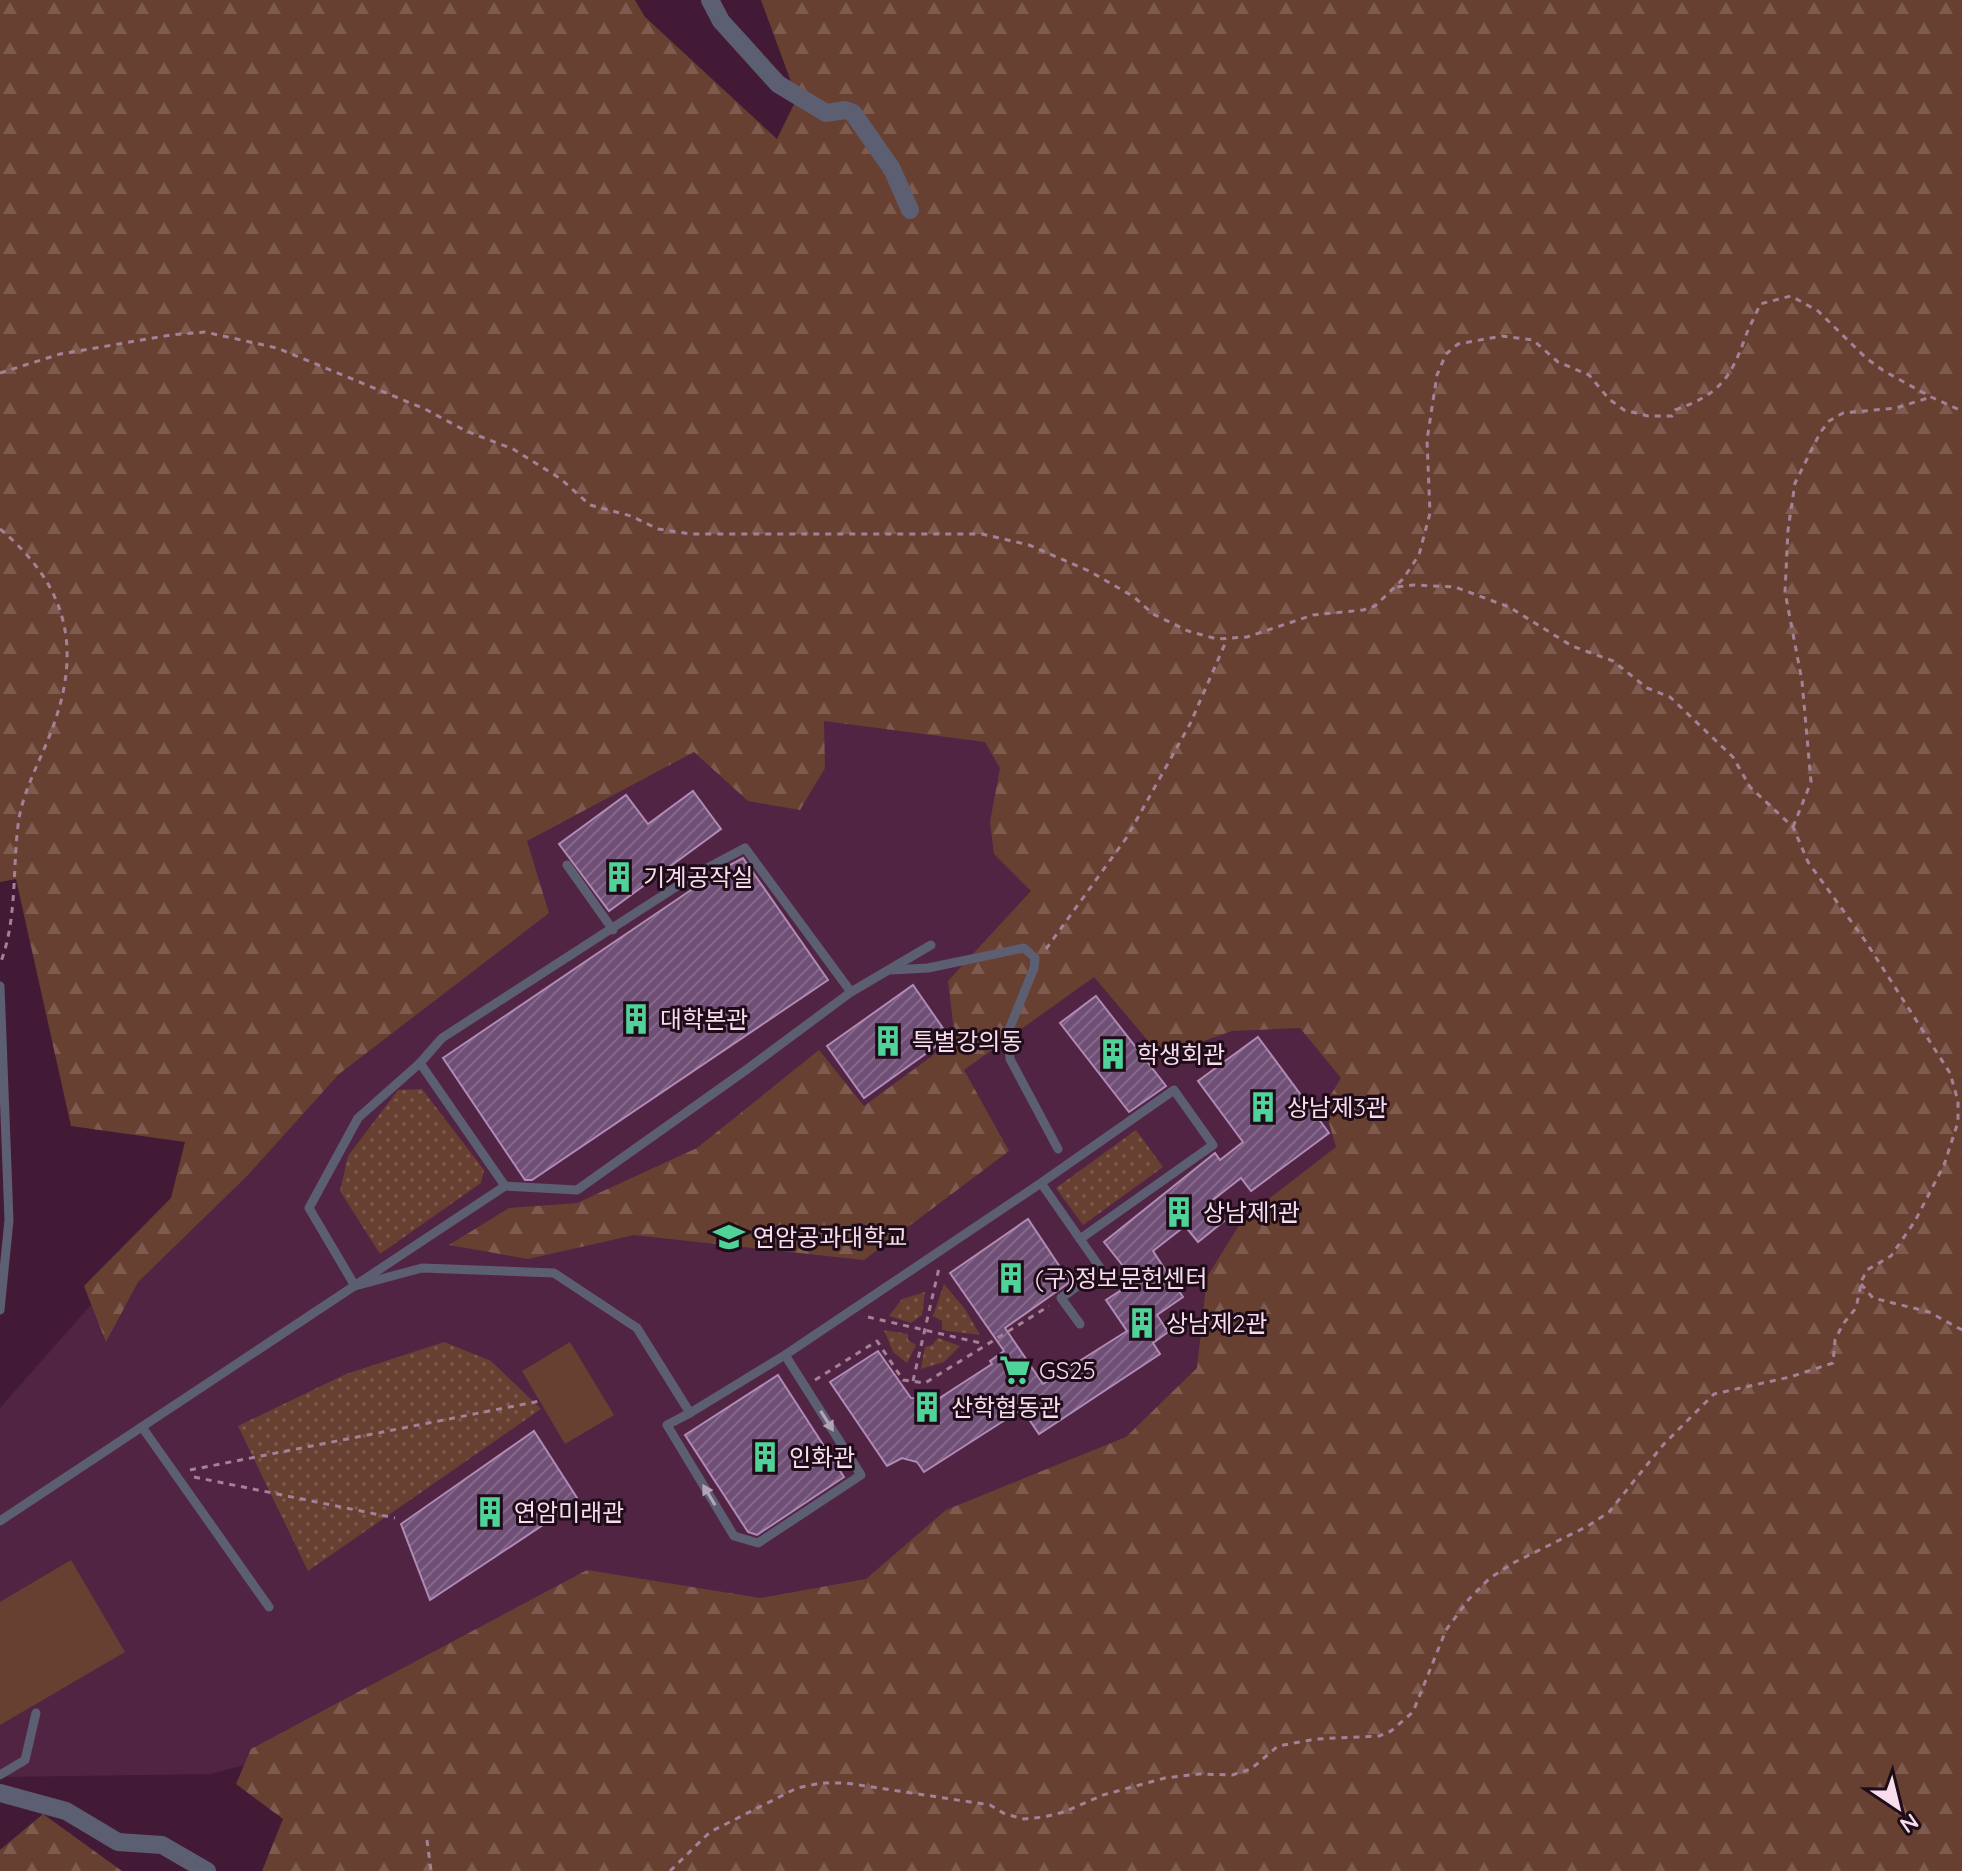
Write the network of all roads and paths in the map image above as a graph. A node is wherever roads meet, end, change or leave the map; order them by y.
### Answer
1 (710, 0) edge
2 (910, 210) dead end
3 (0, 373) edge
4 (1931, 397) junction
5 (1962, 411) edge
6 (0, 529) edge
7 (1396, 587) junction
8 (1227, 639) junction
9 (1793, 827) junction
10 (567, 865) dead end
11 (613, 930) junction
12 (931, 945) dead end
13 (1035, 958) junction
14 (0, 964) edge
15 (888, 970) junction
16 (0, 986) edge
17 (851, 992) junction
18 (420, 1063) junction
19 (1058, 1149) dead end
20 (1041, 1183) junction
21 (505, 1186) junction
22 (1080, 1239) junction
23 (944, 1249) junction
24 (1861, 1284) junction
25 (355, 1286) junction
26 (1061, 1298) junction
27 (0, 1310) edge
28 (848, 1313) junction
29 (1080, 1324) dead end
30 (1962, 1330) edge
31 (925, 1331) junction
32 (985, 1344) junction
33 (785, 1355) junction
34 (913, 1381) junction
35 (805, 1386) junction
36 (540, 1401) dead end
37 (690, 1413) junction
38 (142, 1427) junction
39 (174, 1473) junction
40 (395, 1518) dead end
41 (0, 1521) edge
42 (269, 1607) dead end
43 (36, 1713) dead end
44 (0, 1775) edge
45 (0, 1793) edge
46 (427, 1840) dead end
47 (207, 1871) edge
48 (431, 1871) edge
49 (670, 1871) edge

1 - 2 street
3 - 8 path
4 - 5 path
4 - 7 path
4 - 9 path
6 - 14 path
7 - 8 path
7 - 9 path
8 - 13 path
9 - 24 path
10 - 11 lane
11 - 17 lane
11 - 18 lane
12 - 15 lane
13 - 15 lane
13 - 19 lane
15 - 17 lane
16 - 27 lane
17 - 21 lane
18 - 21 lane
18 - 25 lane
20 - 22 lane
20 - 22 lane
20 - 23 lane
21 - 25 lane
22 - 26 lane
23 - 28 lane
23 - 31 path
24 - 30 path
24 - 49 path
25 - 37 lane
25 - 38 lane
26 - 29 lane
26 - 32 path
28 - 31 path
28 - 33 lane
31 - 32 path
31 - 34 path
32 - 34 path
33 - 35 lane
33 - 37 lane
34 - 35 path
35 -> 37 lane
36 - 39 path
38 - 39 lane
38 - 41 lane
39 - 40 path
39 - 42 lane
43 - 44 lane
45 - 47 street
46 - 48 path

